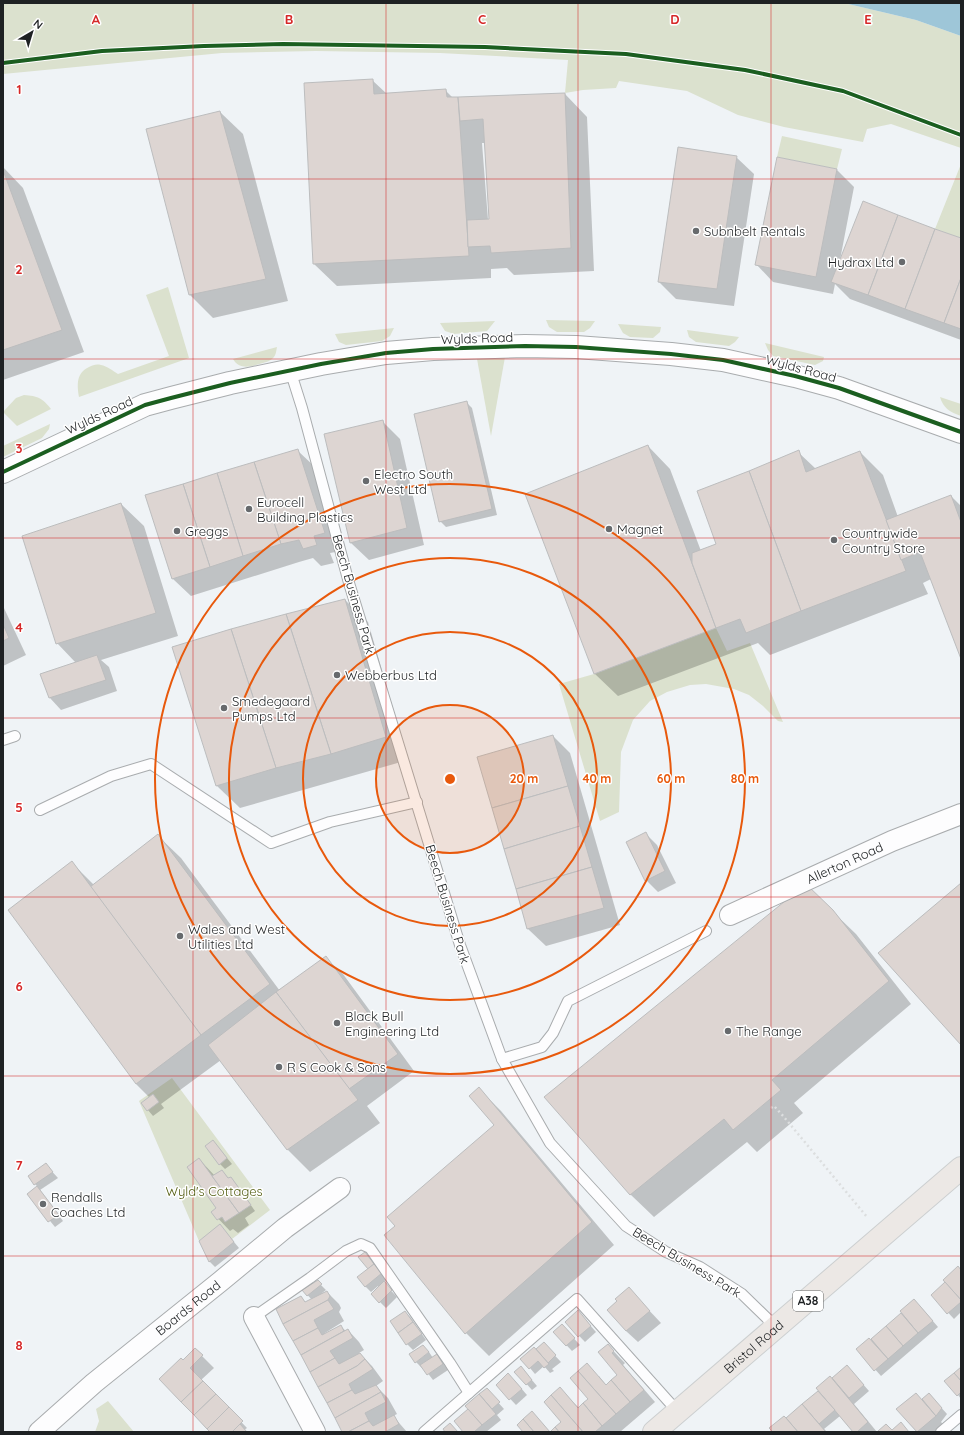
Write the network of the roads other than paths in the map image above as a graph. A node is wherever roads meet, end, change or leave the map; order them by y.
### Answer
1 (290, 370) junction
2 (961, 432) edge
3 (3, 472) edge
4 (15, 736) dead end
5 (3, 740) edge
6 (417, 802) junction
7 (40, 810) dead end
8 (961, 814) edge
9 (730, 915) dead end
10 (706, 931) dead end
11 (502, 1059) junction
12 (961, 1168) edge
13 (340, 1188) dead end
14 (254, 1317) joint
15 (777, 1328) junction
16 (469, 1393) junction
17 (678, 1412) junction
18 (961, 1414) edge
19 (39, 1432) edge
20 (315, 1432) edge
21 (424, 1432) edge
22 (654, 1432) edge
23 (941, 1432) edge

1 - 2 street, Wylds Road
1 - 3 street, Wylds Road
1 - 6 lane, Beech Business Park
4 - 5 lane
6 - 7 lane
6 - 11 lane, Beech Business Park
8 - 9 street, Allerton Road
10 - 11 lane
11 - 15 lane, Beech Business Park
12 - 15 main road, Bristol Road / A38
13 - 19 street, Boards Road
14 - 16 lane
14 - 20 street
15 - 17 main road, Bristol Road / A38
16 - 17 lane
16 - 21 lane
17 - 22 main road, Bristol Road / A38
18 - 23 lane

